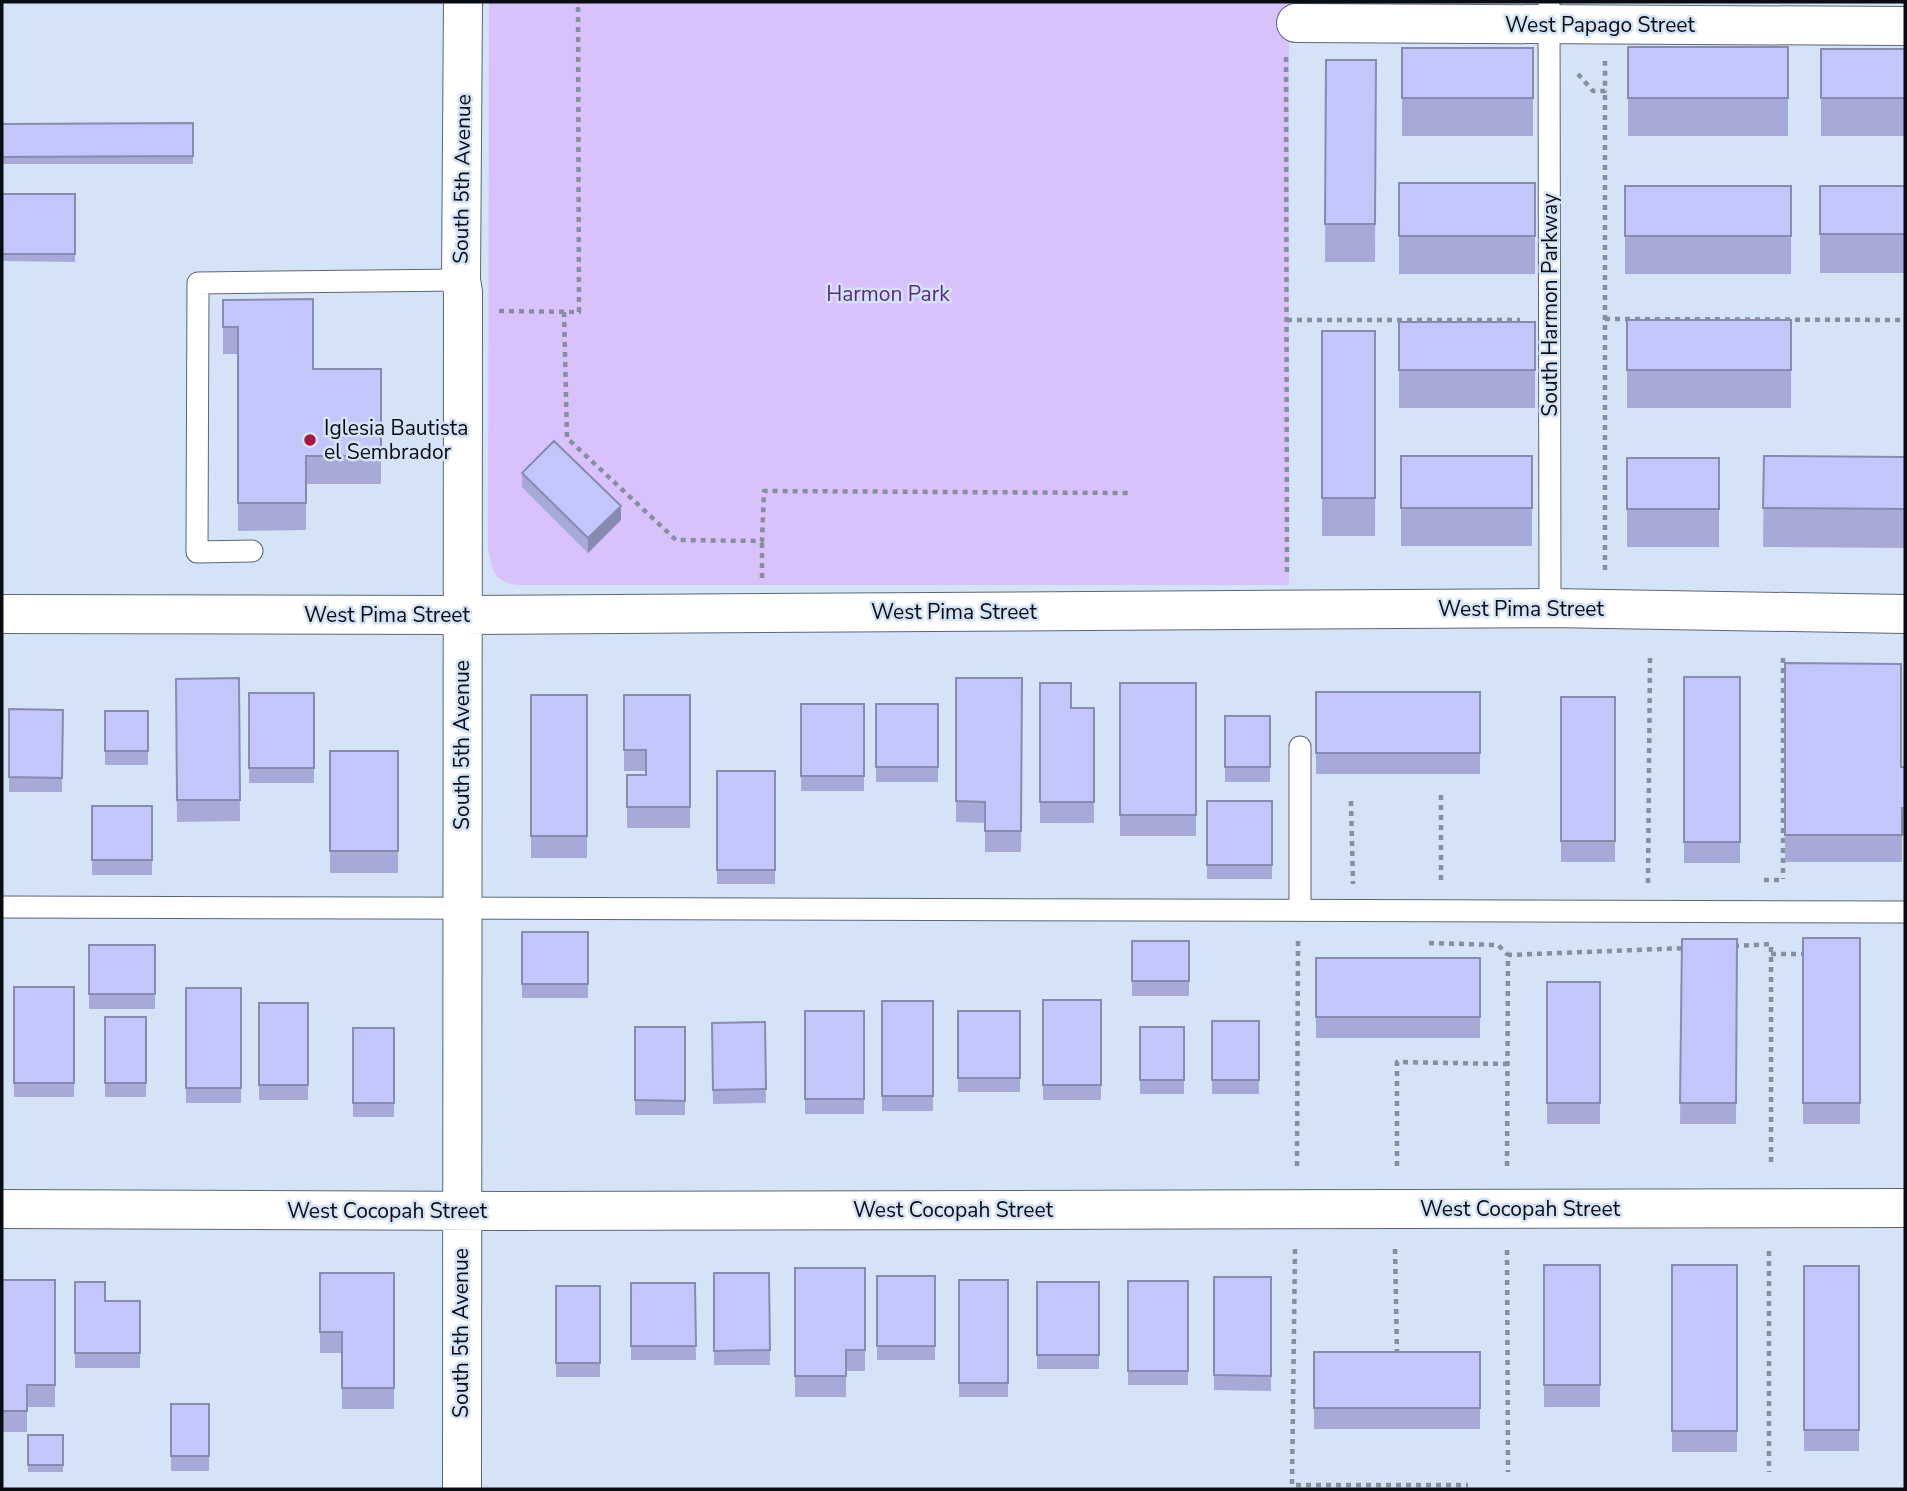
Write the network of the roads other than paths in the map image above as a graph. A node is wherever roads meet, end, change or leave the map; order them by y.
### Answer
1 (463, 2) edge
2 (1549, 13) edge
3 (1905, 26) edge
4 (1291, 40) road end
5 (462, 295) junction
6 (253, 551) dead end
7 (1550, 608) junction
8 (2, 614) edge
9 (1905, 614) edge
10 (461, 615) junction
11 (1300, 747) dead end
12 (2, 907) edge
13 (463, 908) junction
14 (1300, 910) junction
15 (1905, 912) edge
16 (1905, 1208) edge
17 (2, 1209) edge
18 (461, 1211) junction
19 (462, 1489) edge

1 - 5 street, South 5th Avenue
2 - 3 street, West Papago Street
2 - 4 street, West Papago Street
2 - 7 lane, South Harmon Parkway
5 - 6 lane
5 - 10 street, South 5th Avenue
7 - 9 street, West Pima Street
7 - 10 street, West Pima Street
8 - 10 street, West Pima Street
10 - 13 street, South 5th Avenue
11 - 14 lane
12 - 13 lane
13 - 14 lane
13 - 18 street, South 5th Avenue
14 - 15 lane
16 - 18 street, West Cocopah Street
17 - 18 street, West Cocopah Street
18 - 19 street, South 5th Avenue

